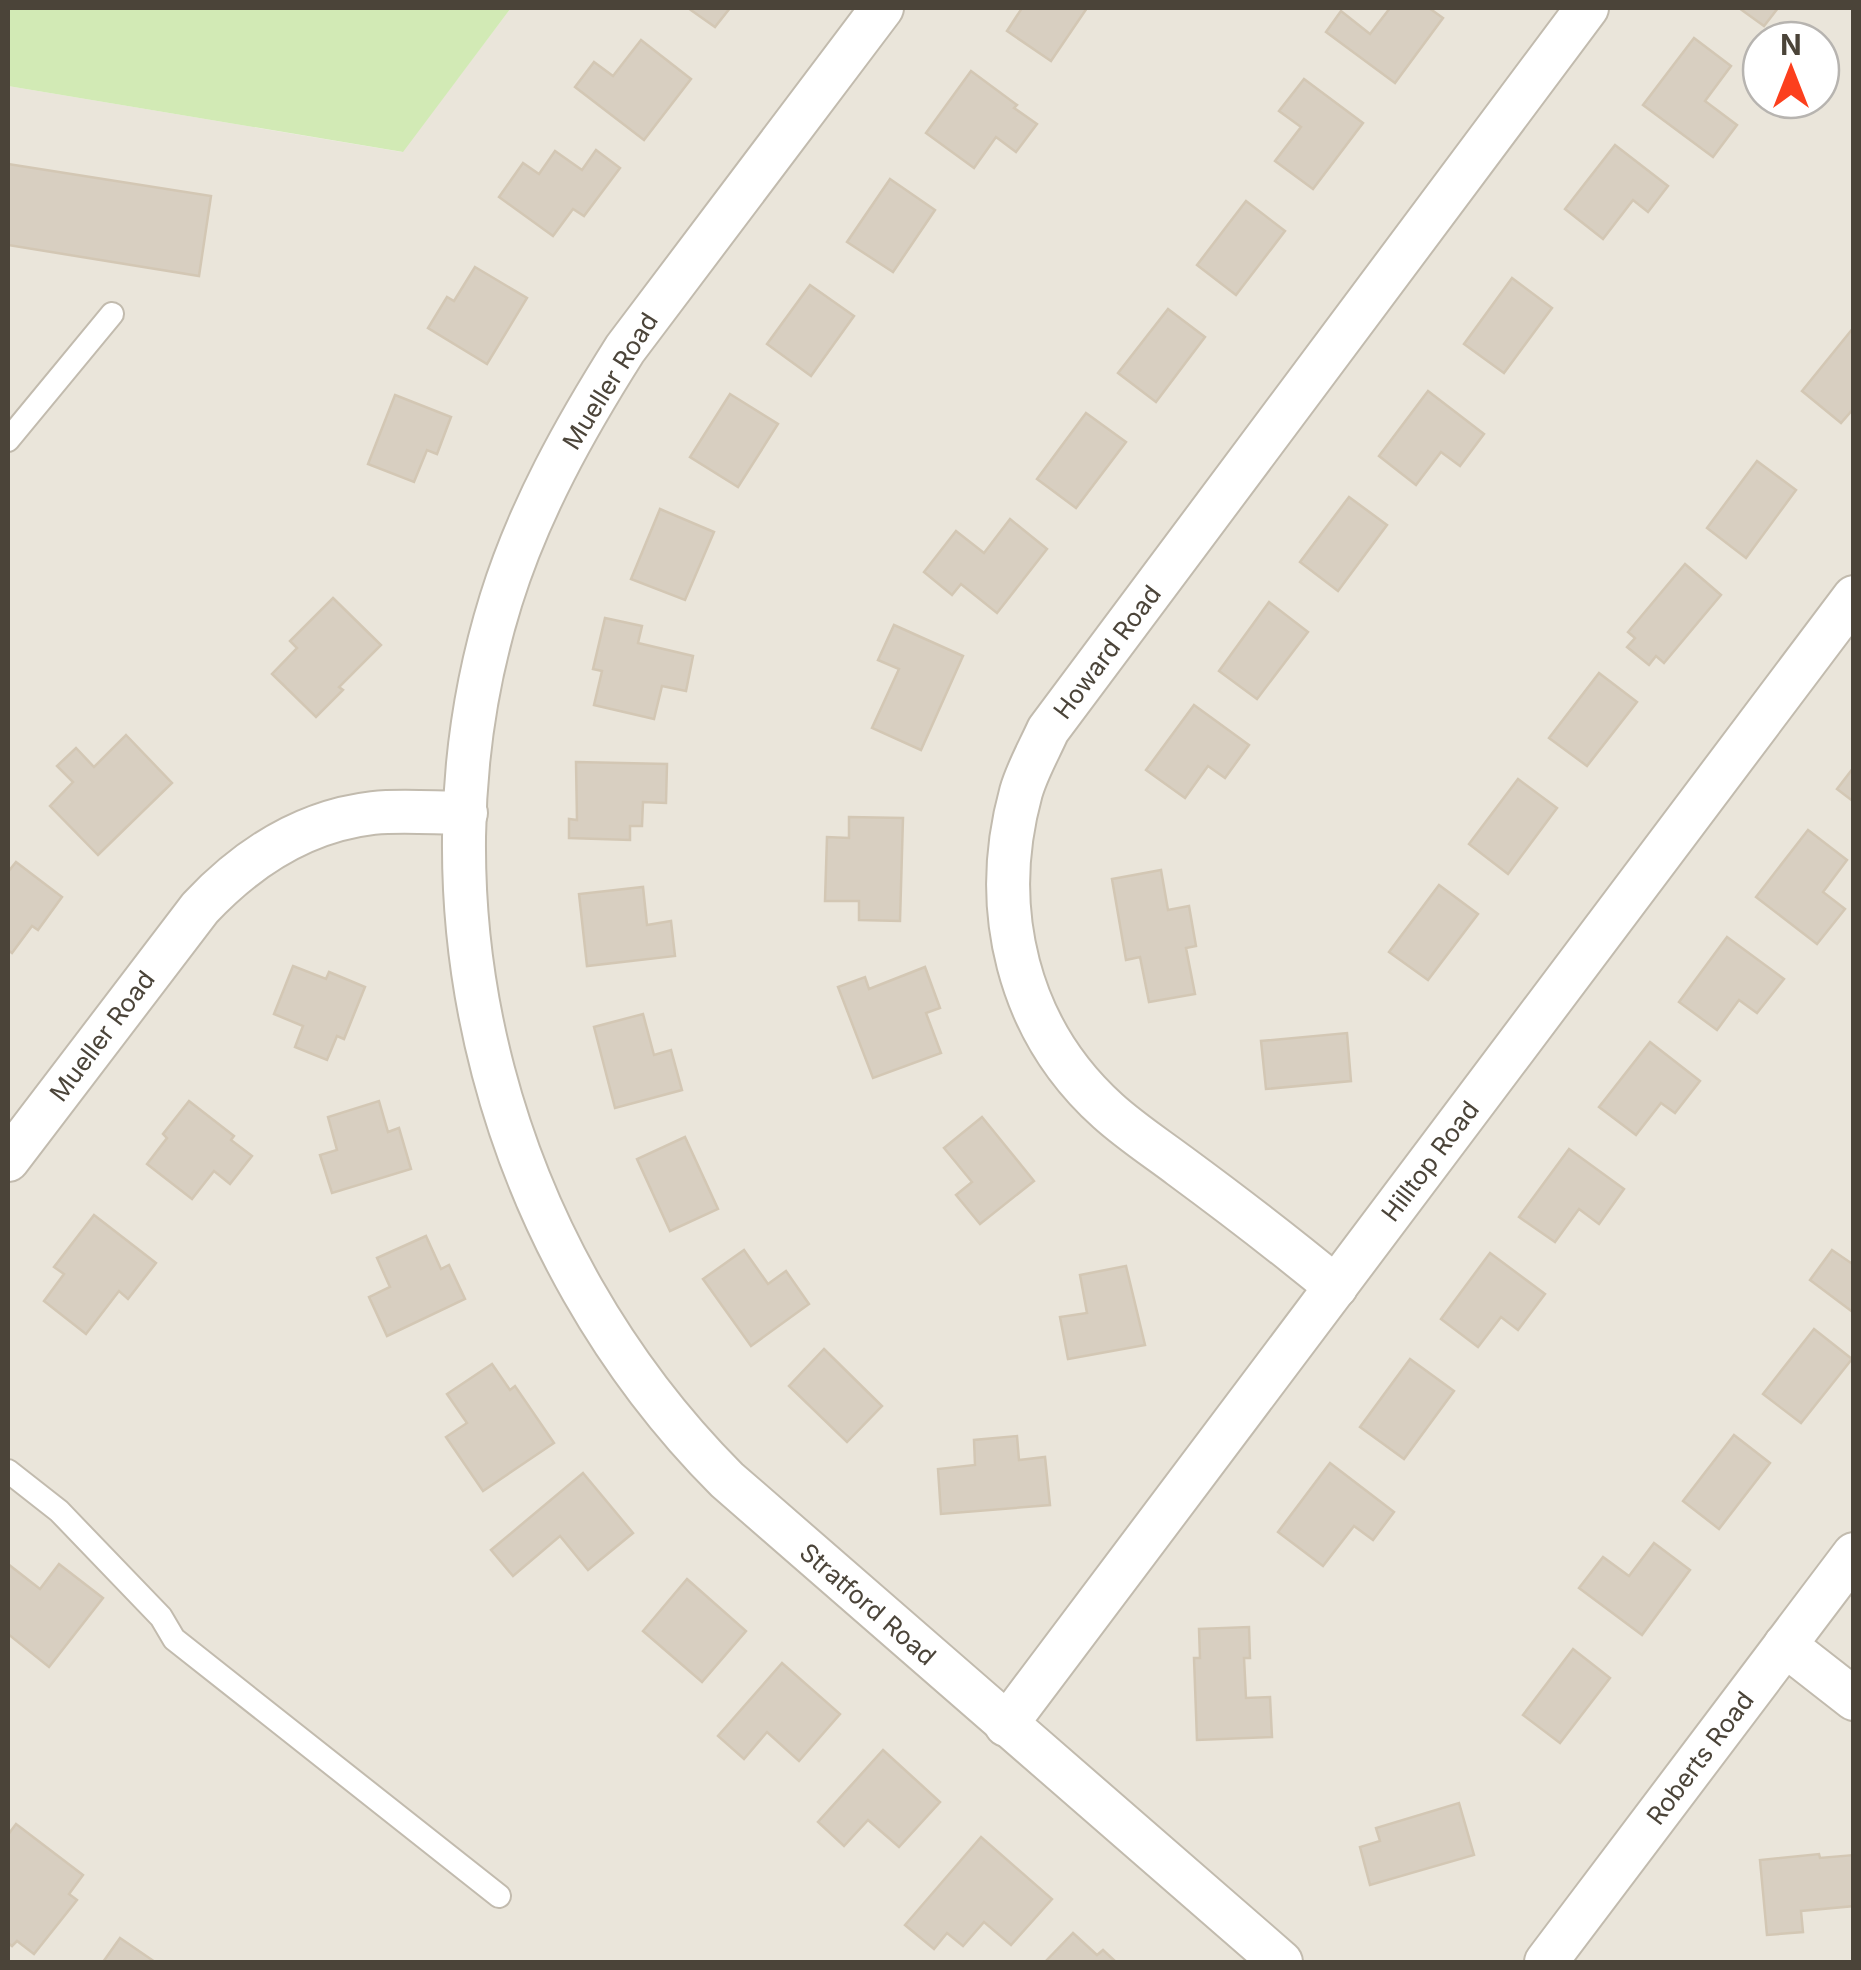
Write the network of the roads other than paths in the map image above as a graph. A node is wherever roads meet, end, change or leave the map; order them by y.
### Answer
1 (882, 8) edge
2 (1587, 8) edge
3 (112, 314) dead end
4 (8, 440) edge
5 (1854, 597) edge
6 (466, 813) junction
7 (8, 1160) edge
8 (530, 1182) joint
9 (1336, 1287) junction
10 (8, 1471) edge
11 (1854, 1554) edge
12 (1785, 1645) junction
13 (1854, 1699) edge
14 (1006, 1724) junction
15 (499, 1896) dead end
16 (1281, 1962) edge
17 (1546, 1962) edge

1 - 6 street, Mueller Road
2 - 9 street, Howard Road
3 - 4 lane
5 - 9 street, Hilltop Road
6 - 7 street, Mueller Road
6 - 8 street, Mueller Road
8 - 14 street, Stratford Road
9 - 14 street, Hilltop Road
10 - 15 lane
11 - 12 street, Roberts Road
12 - 13 street
12 - 17 street, Roberts Road
14 - 16 street, Stratford Road

